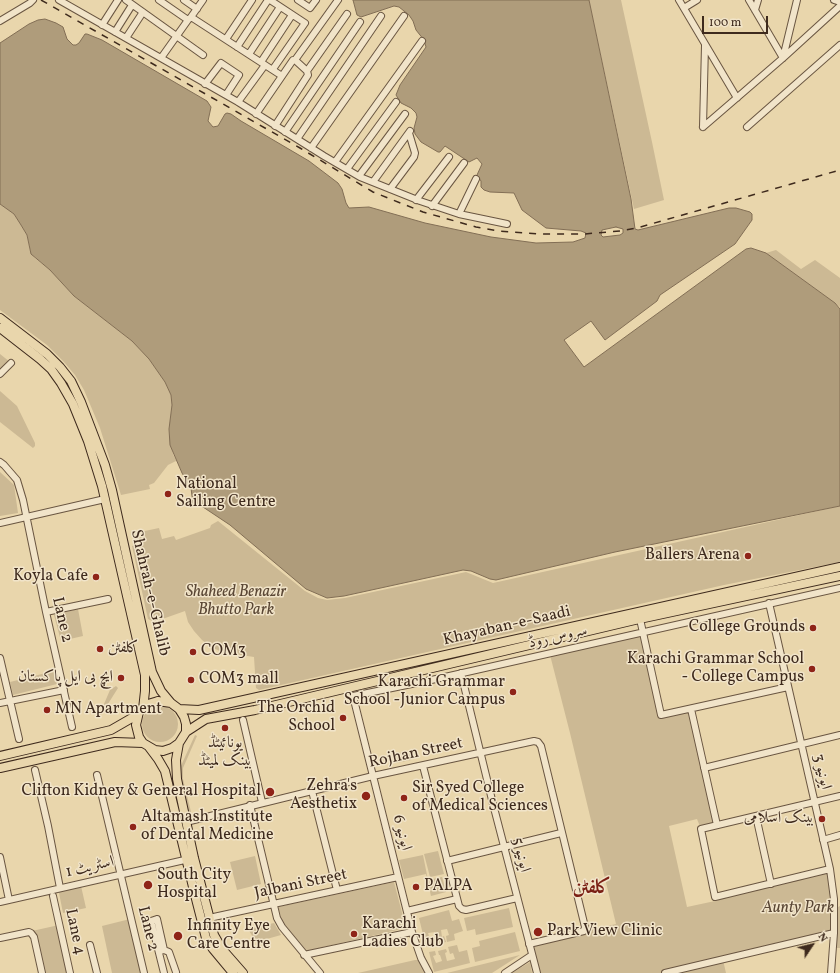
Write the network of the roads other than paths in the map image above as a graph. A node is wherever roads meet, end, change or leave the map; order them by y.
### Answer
1 (33, 0) edge
2 (59, 0) edge
3 (118, 0) edge
4 (126, 0) edge
5 (159, 0) edge
6 (184, 0) edge
7 (203, 0) edge
8 (252, 0) edge
9 (269, 0) edge
10 (298, 0) edge
11 (316, 0) edge
12 (338, 0) edge
13 (679, 0) edge
14 (697, 0) edge
15 (749, 0) edge
16 (758, 0) edge
17 (796, 0) edge
18 (834, 0) edge
19 (840, 2) edge
20 (132, 5) junction
21 (840, 6) edge
22 (280, 7) junction
23 (684, 8) junction
24 (197, 9) junction
25 (755, 10) junction
26 (143, 12) junction
27 (292, 14) junction
28 (347, 14) dead end
29 (381, 16) dead end
30 (404, 16) dead end
31 (189, 19) junction
32 (0, 22) edge
33 (360, 22) dead end
34 (102, 25) junction
35 (115, 32) junction
36 (176, 35) junction
37 (126, 38) junction
38 (226, 39) junction
39 (422, 41) dead end
40 (705, 44) junction
41 (840, 45) edge
42 (237, 46) junction
43 (249, 54) junction
44 (203, 55) dead end
45 (161, 58) junction
46 (783, 58) junction
47 (295, 60) junction
48 (263, 63) junction
49 (273, 69) junction
50 (307, 71) junction
51 (282, 76) junction
52 (205, 84) junction
53 (226, 96) junction
54 (737, 98) junction
55 (238, 102) junction
56 (396, 102) dead end
57 (256, 114) junction
58 (405, 114) dead end
59 (275, 126) junction
60 (746, 127) dead end
61 (285, 132) junction
62 (297, 139) junction
63 (311, 148) junction
64 (449, 157) dead end
65 (335, 162) junction
66 (464, 163) dead end
67 (346, 169) junction
68 (359, 176) junction
69 (476, 179) dead end
70 (373, 182) junction
71 (390, 189) junction
72 (416, 200) junction
73 (432, 206) junction
74 (459, 214) junction
75 (507, 224) dead end
76 (0, 318) edge
77 (0, 328) edge
78 (11, 363) dead end
79 (0, 374) edge
80 (0, 462) edge
81 (103, 475) junction
82 (106, 485) junction
83 (105, 499) junction
84 (26, 517) junction
85 (0, 523) edge
86 (840, 567) edge
87 (840, 576) edge
88 (840, 588) edge
89 (108, 599) dead end
90 (769, 603) junction
91 (46, 612) junction
92 (640, 619) junction
93 (643, 632) junction
94 (0, 658) edge
95 (462, 673) junction
96 (788, 687) junction
97 (64, 690) junction
98 (353, 696) joint
99 (9, 701) junction
100 (0, 703) edge
101 (171, 703) junction
102 (143, 708) junction
103 (179, 709) junction
104 (691, 709) junction
105 (137, 716) junction
106 (243, 720) dead end
107 (72, 727) dead end
108 (186, 732) junction
109 (840, 735) edge
110 (19, 739) dead end
111 (179, 743) junction
112 (802, 744) junction
113 (146, 745) junction
114 (481, 753) junction
115 (0, 756) edge
116 (423, 766) junction
117 (0, 768) edge
118 (704, 768) junction
119 (35, 770) dead end
120 (97, 775) dead end
121 (373, 776) junction
122 (312, 791) junction
123 (840, 796) edge
124 (262, 802) junction
125 (815, 802) junction
126 (250, 805) junction
127 (756, 816) junction
128 (186, 822) junction
129 (717, 825) junction
130 (561, 833) junction
131 (840, 835) edge
132 (823, 840) junction
133 (504, 847) junction
134 (0, 857) edge
135 (190, 859) junction
136 (447, 861) junction
137 (830, 869) junction
138 (121, 873) junction
139 (398, 877) junction
140 (771, 884) junction
141 (60, 888) junction
142 (337, 890) junction
143 (53, 896) dead end
144 (517, 898) junction
145 (457, 899) junction
146 (9, 900) junction
147 (0, 902) edge
148 (274, 904) junction
149 (407, 911) junction
150 (209, 918) junction
151 (412, 932) junction
152 (834, 933) junction
153 (0, 938) edge
154 (529, 944) junction
155 (90, 945) dead end
156 (304, 955) junction
157 (532, 955) junction
158 (176, 972) edge
159 (42, 973) edge
160 (70, 973) edge
161 (97, 973) edge
162 (144, 973) edge
163 (164, 973) edge
164 (233, 973) edge
165 (243, 973) edge
166 (320, 973) edge
167 (429, 973) edge
168 (505, 973) edge
169 (537, 973) edge
170 (665, 973) edge
171 (831, 973) edge

1 - 32 street
2 - 34 street
3 - 34 street
4 - 20 street
5 - 31 street
6 - 24 street
7 - 24 street
8 - 38 street
9 - 22 street
9 - 42 street
10 - 11 street
12 - 47 street
13 - 23 street
14 - 23 street
15 - 25 street
16 - 25 street
17 - 46 street
18 - 19 street
20 - 26 street
20 - 35 street
21 - 46 street
22 - 27 street
22 - 43 street
23 - 40 street
24 - 31 street
25 - 46 street
26 - 36 street
26 - 37 street
27 - 48 street
27 - 49 street
28 - 50 street
29 - 62 street
30 - 63 street
31 - 36 street
31 - 38 street
33 - 61 street
34 - 35 street
35 - 37 street
36 - 44 street
36 - 45 street
37 - 45 street
38 - 42 street
39 - 65 street
40 - 54 street
40 - 54 street
41 - 60 street
42 - 43 street
43 - 48 street
45 - 52 street
46 - 54 street
47 - 50 street
47 - 51 street
48 - 49 street
48 - 55 street
49 - 51 street
50 - 59 street
51 - 57 street
52 - 53 street
52 - 53 street
53 - 55 street
55 - 57 street
56 - 67 street
57 - 59 street
58 - 68 street
59 - 61 street
61 - 62 street
62 - 63 street
63 - 65 street
64 - 72 street
65 - 67 street
66 - 73 street
67 - 68 street
68 - 70 street
69 - 74 street
70 - 71 street
70 - 71 street
71 - 72 street
72 - 73 street
73 - 74 street
74 - 75 street
76 - 81 main road
77 - 81 main road
78 - 79 street
80 - 84 street, Lane 2
81 - 82 main road
82 - 83 main road, Shahrah-e-Ghalib
82 - 101 main road, Shahrah-e-Ghalib
83 - 84 street
83 - 102 main road, Shahrah-e-Ghalib
84 - 85 street
84 - 91 street, Lane 2
86 - 103 main road, Khayaban-e-Saadi
87 - 92 main road, Khayaban-e-Saadi
88 - 90 street, سروس روڈ
89 - 91 street
90 - 93 street, سروس روڈ
90 - 96 street, ایونیو 3
91 - 97 street, Lane 2
92 - 93 street
92 - 108 main road, Khayaban-e-Saadi
93 - 95 street, سروس روڈ
93 - 104 street
94 - 99 street
95 - 98 street, سروس روڈ
95 - 114 street, ایونیو 5
96 - 104 street
96 - 112 street, ایونیو 3
97 - 99 street
97 - 107 street, Lane 2
98 - 121 street, ایونیو 6
99 - 100 street
99 - 110 street
101 - 102 main road
101 - 103 main road
102 - 105 main road
103 - 108 main road
104 - 118 street
105 - 113 main road
105 - 115 main road
106 - 124 street
108 - 111 main road
109 - 112 street
111 - 113 main road
111 - 128 main road
112 - 118 street
112 - 125 street, ایونیو 3
113 - 117 main road
113 - 135 main road
114 - 116 street, Rojhan Street
114 - 130 street, Rojhan Street
114 - 133 street, ایونیو 5
116 - 121 street, Rojhan Street
116 - 136 street
118 - 129 street
119 - 141 street
120 - 138 street, Lane 2
121 - 122 street, Rojhan Street
121 - 139 street, ایونیو 6
122 - 124 street, Rojhan Street
122 - 142 street
123 - 125 street
124 - 126 street, Rojhan Street
125 - 127 street
125 - 132 street, ایونیو 3
126 - 128 street, Rojhan Street
126 - 148 street
127 - 129 street
127 - 140 street
128 - 135 main road
129 - 140 street
130 - 133 street
130 - 154 street
131 - 132 street
132 - 137 street, ایونیو 3
133 - 136 street
133 - 144 street, ایونیو 5
134 - 146 street
135 - 138 street, اسٹریٹ 1
135 - 150 main road
135 - 164 main road
136 - 145 street
137 - 140 street
137 - 152 street, ایونیو 3
138 - 141 street, اسٹریٹ 1
138 - 162 street, Lane 2
139 - 142 street, Jalbani Street
139 - 149 street, ایونیو 6
141 - 146 street, اسٹریٹ 1
142 - 148 street, Jalbani Street
143 - 160 street, Lane 4
144 - 145 street
144 - 154 street, ایونیو 5
145 - 149 street
146 - 147 street, اسٹریٹ 1
148 - 150 street, Jalbani Street
148 - 156 street
149 - 151 street, ایونیو 6
150 - 165 main road
151 - 156 street
151 - 167 street, ایونیو 6
152 - 170 street
152 - 171 street, ایونیو 3
153 - 159 street
154 - 157 street, ایونیو 5
155 - 161 street
156 - 166 street
157 - 168 street
157 - 169 street, ایونیو 5
158 - 163 street

